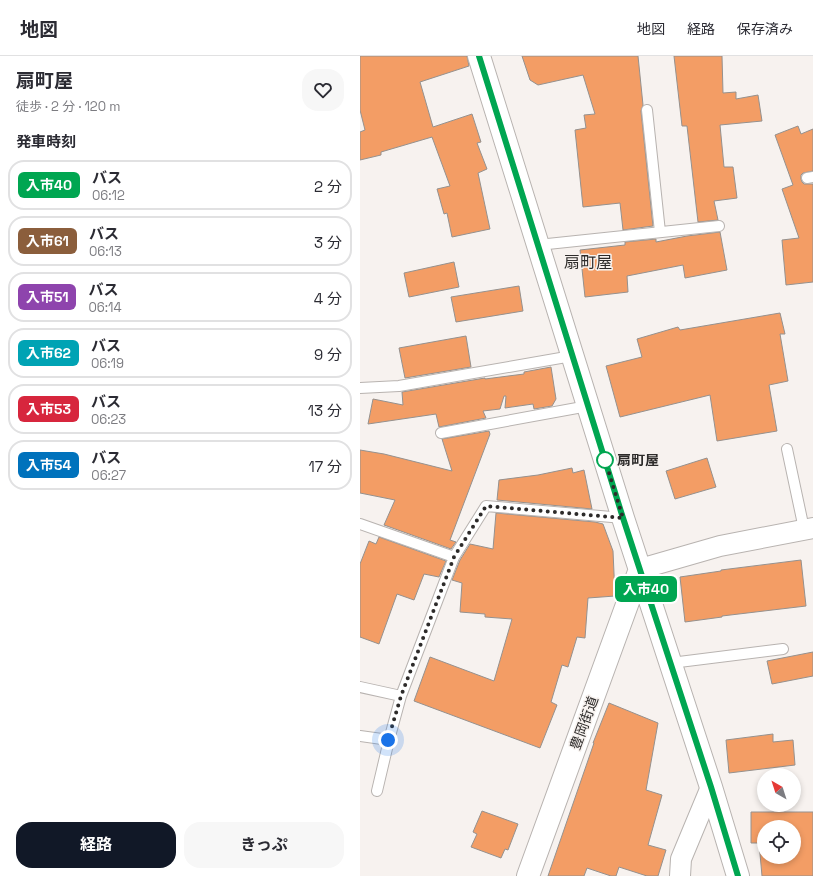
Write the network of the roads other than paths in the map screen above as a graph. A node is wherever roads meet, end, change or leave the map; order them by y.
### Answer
1 (479, 56) edge
2 (647, 110) dead end
3 (719, 226) dead end
4 (660, 232) junction
5 (538, 245) junction
6 (572, 356) junction
7 (360, 388) edge
8 (588, 406) junction
9 (441, 433) dead end
10 (788, 449) dead end
11 (623, 518) junction
12 (360, 524) edge
13 (808, 528) edge
14 (454, 557) junction
15 (640, 569) junction
16 (782, 649) dead end
17 (671, 663) junction
18 (360, 687) edge
19 (401, 696) junction
20 (360, 736) edge
21 (388, 740) junction
22 (711, 787) junction
23 (377, 791) dead end
24 (528, 876) edge
25 (680, 876) edge
26 (738, 876) edge

1 - 5 street
2 - 4 lane
3 - 4 lane
4 - 5 lane
5 - 6 street
6 - 7 lane
6 - 8 street
8 - 9 lane
8 - 11 street
10 - 13 lane
11 - 14 lane
11 - 15 street
12 - 14 lane
13 - 15 street
14 - 19 lane
15 - 17 street
15 - 24 street, 豊岡街道
16 - 17 lane
17 - 22 street
18 - 19 lane
19 - 21 lane
20 - 21 lane
21 - 23 lane
22 - 25 street
22 - 26 street

